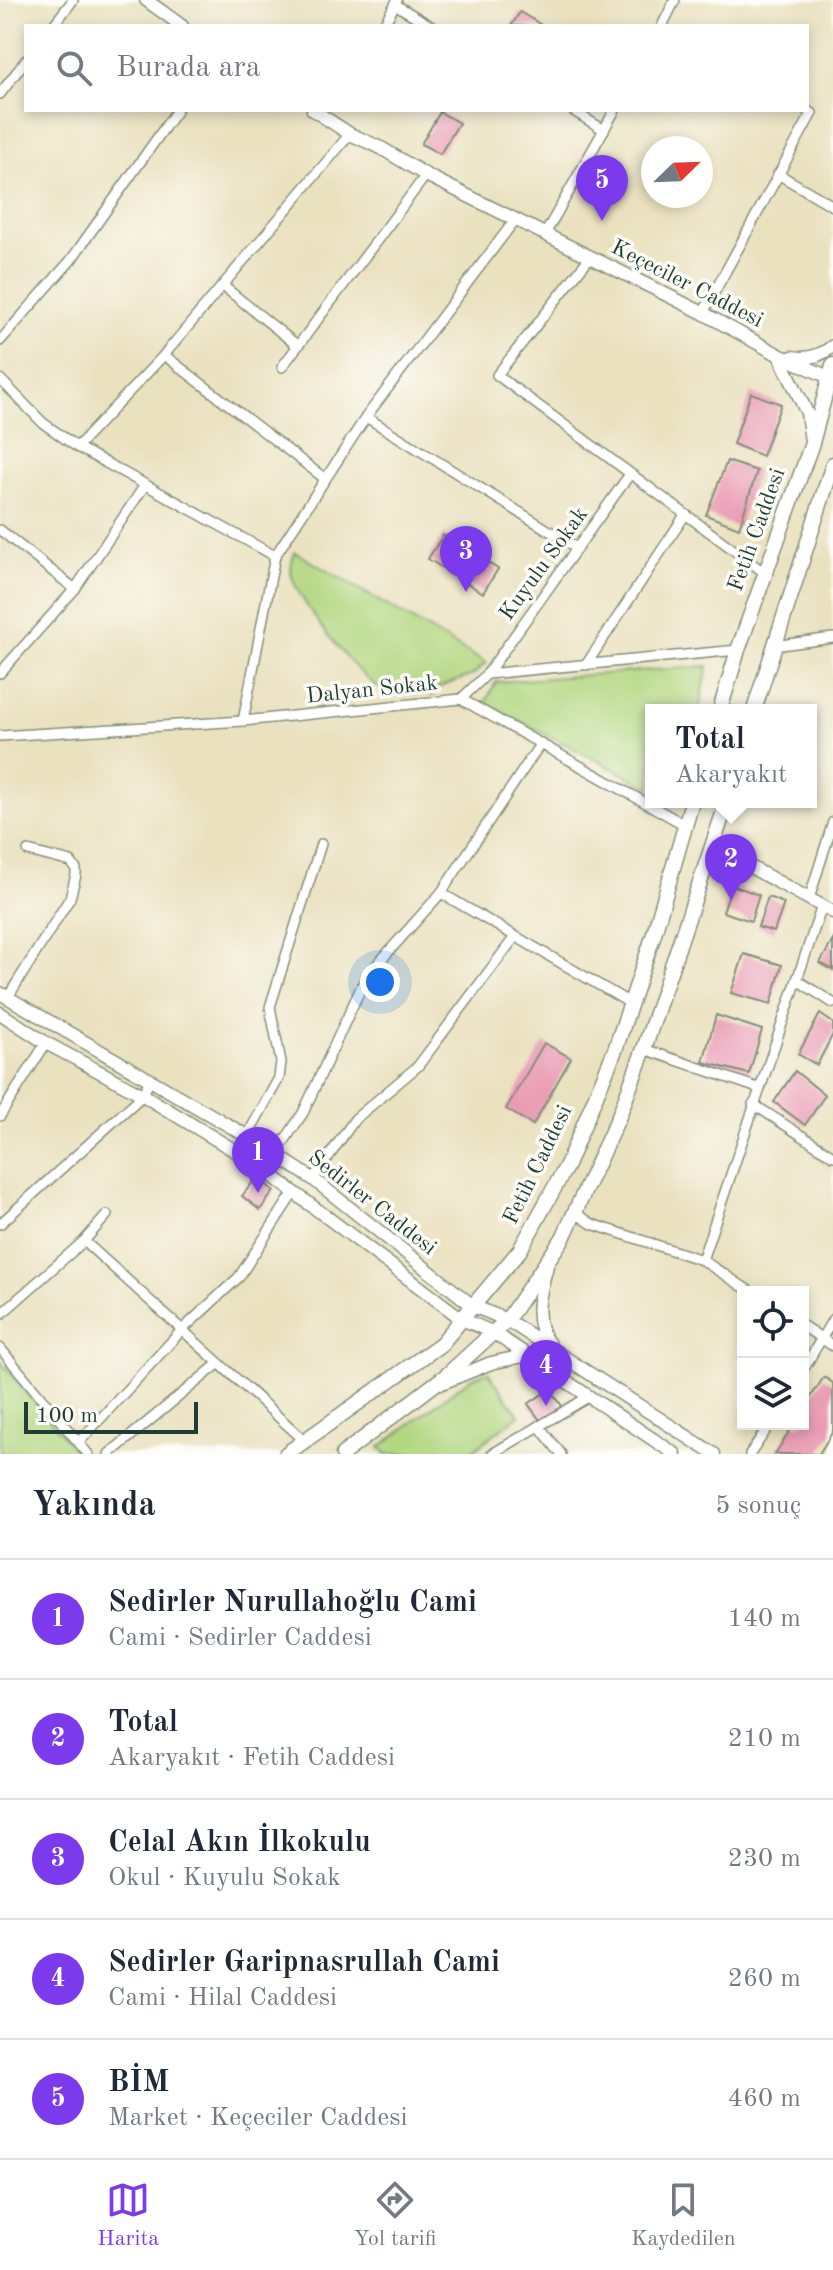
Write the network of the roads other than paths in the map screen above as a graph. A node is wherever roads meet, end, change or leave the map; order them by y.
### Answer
1 (73, 0) edge
2 (146, 0) edge
3 (675, 0) edge
4 (397, 2) edge
5 (55, 24) edge
6 (179, 24) edge
7 (384, 24) edge
8 (428, 24) edge
9 (663, 24) edge
10 (24, 63) edge
11 (0, 94) edge
12 (176, 112) edge
13 (575, 112) edge
14 (614, 112) edge
15 (809, 112) edge
16 (333, 115) edge
17 (604, 130) junction
18 (350, 134) junction
19 (778, 174) junction
20 (426, 175) junction
21 (833, 206) edge
22 (515, 220) junction
23 (545, 234) junction
24 (590, 257) junction
25 (223, 286) junction
26 (703, 313) junction
27 (0, 341) edge
28 (298, 346) junction
29 (833, 346) edge
30 (164, 355) junction
31 (779, 355) junction
32 (282, 367) dead end
33 (832, 373) edge
34 (0, 379) edge
35 (366, 417) junction
36 (812, 443) junction
37 (77, 447) junction
38 (833, 464) edge
39 (630, 474) junction
40 (324, 478) junction
41 (145, 485) junction
42 (685, 515) junction
43 (0, 530) edge
44 (577, 548) junction
45 (275, 556) junction
46 (765, 573) junction
47 (75, 589) junction
48 (833, 638) edge
49 (773, 646) junction
50 (738, 650) junction
51 (586, 665) junction
52 (0, 673) edge
53 (487, 674) junction
54 (461, 699) junction
55 (722, 704) edge
56 (756, 704) edge
57 (243, 721) junction
58 (0, 736) edge
59 (541, 743) junction
60 (645, 802) edge
61 (655, 808) edge
62 (690, 808) edge
63 (725, 808) edge
64 (833, 822) edge
65 (685, 825) junction
66 (321, 844) dead end
67 (714, 847) junction
68 (28, 851) dead end
69 (441, 893) junction
70 (809, 899) junction
71 (827, 909) edge
72 (653, 937) junction
73 (514, 938) junction
74 (678, 947) junction
75 (797, 980) junction
76 (4, 995) edge
77 (630, 1003) junction
78 (833, 1003) edge
79 (0, 1013) edge
80 (46, 1043) junction
81 (644, 1049) junction
82 (150, 1079) junction
83 (758, 1088) junction
84 (143, 1095) junction
85 (753, 1104) junction
86 (0, 1116) edge
87 (247, 1136) junction
88 (275, 1155) junction
89 (833, 1156) edge
90 (313, 1179) junction
91 (294, 1192) junction
92 (574, 1212) junction
93 (107, 1215) dead end
94 (0, 1224) edge
95 (84, 1241) junction
96 (549, 1260) junction
97 (702, 1260) junction
98 (742, 1286) edge
99 (473, 1306) junction
100 (0, 1315) edge
101 (462, 1319) junction
102 (833, 1319) edge
103 (507, 1320) junction
104 (809, 1330) edge
105 (181, 1331) junction
106 (494, 1333) junction
107 (821, 1338) junction
108 (833, 1346) edge
109 (0, 1348) edge
110 (553, 1350) junction
111 (528, 1355) junction
112 (809, 1359) edge
113 (218, 1364) junction
114 (432, 1387) junction
115 (590, 1396) junction
116 (539, 1426) junction
117 (766, 1430) edge
118 (305, 1441) junction
119 (79, 1442) junction
120 (88, 1454) edge
121 (109, 1454) edge
122 (286, 1454) edge
123 (343, 1454) edge
124 (492, 1454) edge
125 (561, 1454) edge
126 (675, 1454) edge
127 (714, 1454) edge
128 (750, 1454) edge

1 - 5 street
2 - 6 main road
3 - 9 street
4 - 7 street
4 - 8 street
10 - 11 street
12 - 27 street
13 - 17 street
14 - 17 street
15 - 19 street
16 - 18 main road, Keçeciler Caddesi
17 - 23 street
18 - 20 main road, Keçeciler Caddesi
18 - 25 street
19 - 21 street
19 - 26 street
20 - 22 main road, Keçeciler Caddesi
20 - 28 street
22 - 23 main road, Keçeciler Caddesi
22 - 35 street
23 - 24 main road, Keçeciler Caddesi
24 - 26 main road, Keçeciler Caddesi
24 - 39 street
25 - 28 street
25 - 30 street
26 - 31 main road, Keçeciler Caddesi
28 - 32 street
29 - 31 main road
30 - 37 street
30 - 40 street
31 - 33 main road, Keçeciler Caddesi
31 - 36 main road
33 - 36 main road, Fetih Caddesi
34 - 37 street
35 - 40 street
35 - 44 street
36 - 46 main road, Fetih Caddesi
37 - 41 street
38 - 49 main road
39 - 42 street
39 - 44 street, Kuyulu Sokak
40 - 45 street
41 - 45 street
41 - 47 street
42 - 46 street
42 - 51 street
43 - 47 street
44 - 53 street, Kuyulu Sokak
45 - 57 street
46 - 50 main road, Fetih Caddesi
47 - 52 street
48 - 49 street
49 - 56 main road
50 - 51 street
50 - 55 main road, Fetih Caddesi
51 - 53 street
53 - 54 street, Dalyan Sokak
54 - 57 street, Dalyan Sokak
54 - 59 street
57 - 58 street, Dalyan Sokak
59 - 60 street
59 - 69 street
61 - 65 street
62 - 65 main road, Fetih Caddesi
63 - 67 main road
64 - 70 street
65 - 72 main road, Fetih Caddesi
66 - 87 street
67 - 70 main road
67 - 74 main road
68 - 76 street
69 - 73 street
69 - 88 street
70 - 71 main road
71 - 75 street
72 - 74 main road
72 - 77 main road, Fetih Caddesi
73 - 77 street
73 - 90 street
74 - 81 main road
75 - 78 street
75 - 83 street
76 - 82 main road, Sedirler Caddesi
77 - 99 main road, Fetih Caddesi
79 - 80 main road, Sedirler Caddesi
80 - 84 main road, Sedirler Caddesi
80 - 86 street
81 - 83 street
81 - 92 main road
82 - 84 street
82 - 87 main road, Sedirler Caddesi
83 - 85 street
84 - 91 main road, Sedirler Caddesi
84 - 94 street
85 - 89 street
85 - 97 street
87 - 88 main road, Sedirler Caddesi
88 - 90 main road, Sedirler Caddesi
90 - 99 main road, Sedirler Caddesi
91 - 101 main road, Sedirler Caddesi
91 - 105 street
92 - 96 main road
92 - 97 street
93 - 95 street
95 - 100 street
95 - 105 street
96 - 103 main road
96 - 110 main road
97 - 98 street
99 - 101 main road, Fetih Caddesi
99 - 103 main road, Sedirler Caddesi
101 - 106 main road, Sedirler Caddesi
101 - 118 main road, Fetih Caddesi
102 - 107 street
103 - 106 main road
103 - 110 main road, Sedirler Caddesi
104 - 107 street
105 - 113 street
105 - 119 street
106 - 111 main road, Sedirler Caddesi
106 - 114 main road
107 - 108 street
107 - 112 street
109 - 119 street
110 - 127 main road, Sedirler Caddesi
111 - 114 main road
111 - 115 main road, Sedirler Caddesi
113 - 118 street
113 - 121 street
114 - 123 main road
115 - 116 street
115 - 126 main road, Sedirler Caddesi
116 - 124 street
116 - 125 street
117 - 128 street
118 - 122 main road, Fetih Caddesi
119 - 120 street

